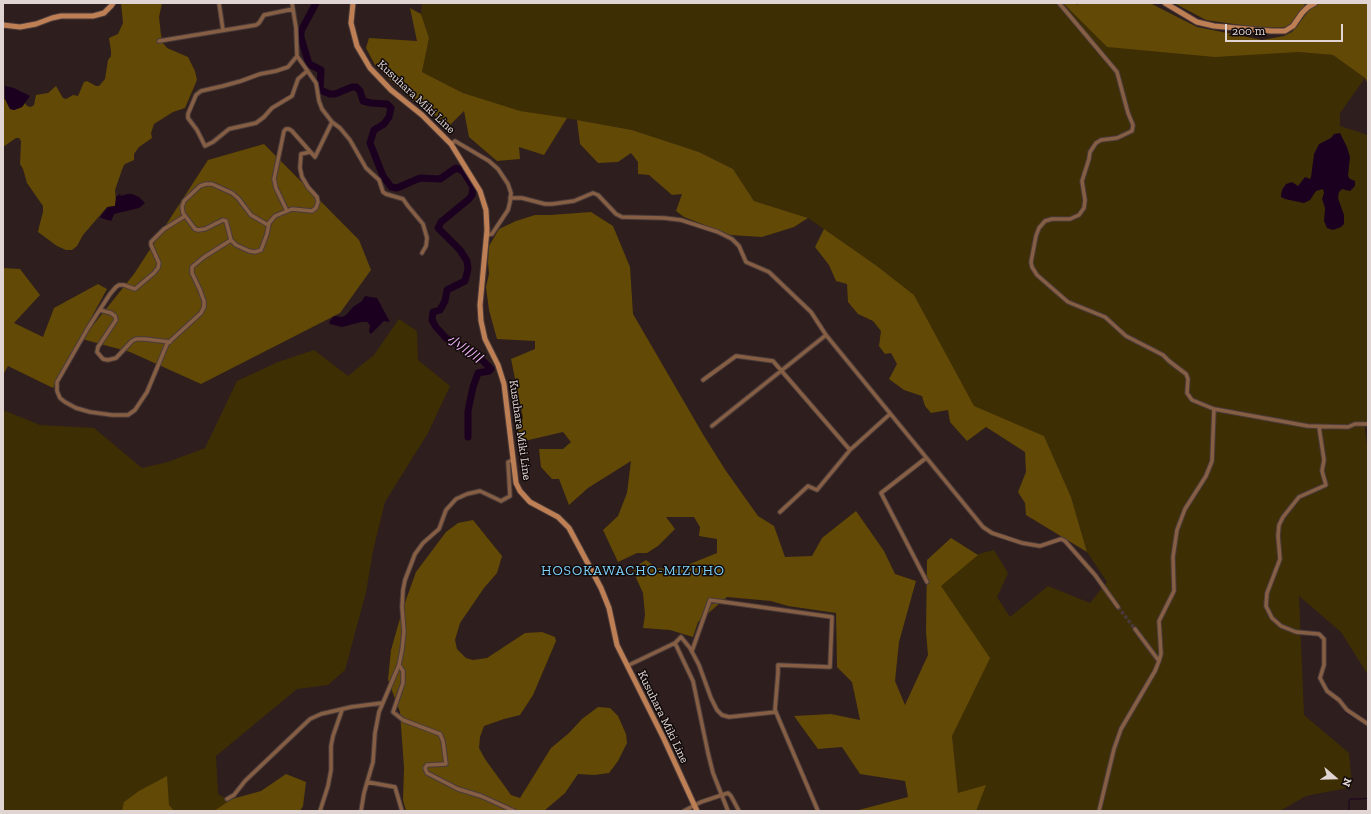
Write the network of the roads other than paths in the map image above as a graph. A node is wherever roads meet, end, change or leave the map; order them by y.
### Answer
1 (112, 3) edge
2 (219, 3) edge
3 (292, 3) edge
4 (353, 3) edge
5 (1059, 3) edge
6 (1165, 3) edge
7 (1315, 3) edge
8 (294, 9) junction
9 (3, 25) edge
10 (223, 30) junction
11 (160, 41) dead end
12 (297, 56) junction
13 (307, 71) junction
14 (332, 122) junction
15 (451, 144) junction
16 (310, 152) junction
17 (510, 198) junction
18 (287, 211) junction
19 (185, 216) junction
20 (268, 225) junction
21 (487, 235) junction
22 (231, 240) junction
23 (422, 252) dead end
24 (100, 310) junction
25 (826, 335) junction
26 (170, 342) junction
27 (782, 371) junction
28 (703, 380) dead end
29 (1214, 409) junction
30 (890, 414) junction
31 (1368, 424) edge
32 (712, 426) dead end
33 (1319, 427) junction
34 (850, 450) junction
35 (926, 458) junction
36 (513, 460) junction
37 (780, 512) dead end
38 (927, 582) dead end
39 (1118, 607) tunnel mouth
40 (1135, 629) tunnel mouth
41 (675, 643) junction
42 (692, 651) junction
43 (1159, 661) junction
44 (398, 665) junction
45 (627, 666) junction
46 (382, 704) junction
47 (342, 710) junction
48 (776, 712) junction
49 (1368, 724) edge
50 (367, 782) junction
51 (722, 795) junction
52 (227, 799) dead end
53 (696, 808) edge
54 (320, 811) edge
55 (361, 811) edge
56 (402, 811) edge
57 (514, 811) edge
58 (684, 811) edge
59 (728, 811) edge
60 (739, 811) edge
61 (818, 811) edge
62 (1099, 811) edge

1 - 9 main road
2 - 10 street
3 - 8 street
4 - 15 main road, Kusuhara Miki Line
5 - 29 street
6 - 7 main road
8 - 10 street
8 - 12 street
10 - 11 street
12 - 13 street
12 - 13 street
13 - 14 street
14 - 16 street
14 - 23 street
15 - 17 street
15 - 21 main road, Kusuhara Miki Line
16 - 18 street
16 - 18 street
17 - 21 street
17 - 25 street
18 - 20 street
19 - 20 street
19 - 22 street
19 - 24 street
20 - 22 street
21 - 36 main road, Kusuhara Miki Line
22 - 26 street
24 - 26 street
24 - 26 street
25 - 27 street
25 - 30 street
27 - 28 street
27 - 32 street
27 - 34 street
29 - 33 street
29 - 43 street
30 - 34 street
30 - 35 street
31 - 33 street
33 - 49 street
34 - 37 street
35 - 38 street
35 - 39 street
36 - 44 street
36 - 45 main road, Kusuhara Miki Line
40 - 43 street
41 - 42 street
41 - 45 street
41 - 51 street
42 - 48 street
42 - 48 street
43 - 62 street
44 - 46 street
44 - 57 street
45 - 53 main road, Kusuhara Miki Line
46 - 47 street
46 - 50 street
47 - 52 street
47 - 54 street
48 - 61 street
50 - 55 street
50 - 56 street
51 - 53 street
51 - 59 street
51 - 60 street
53 - 58 street

